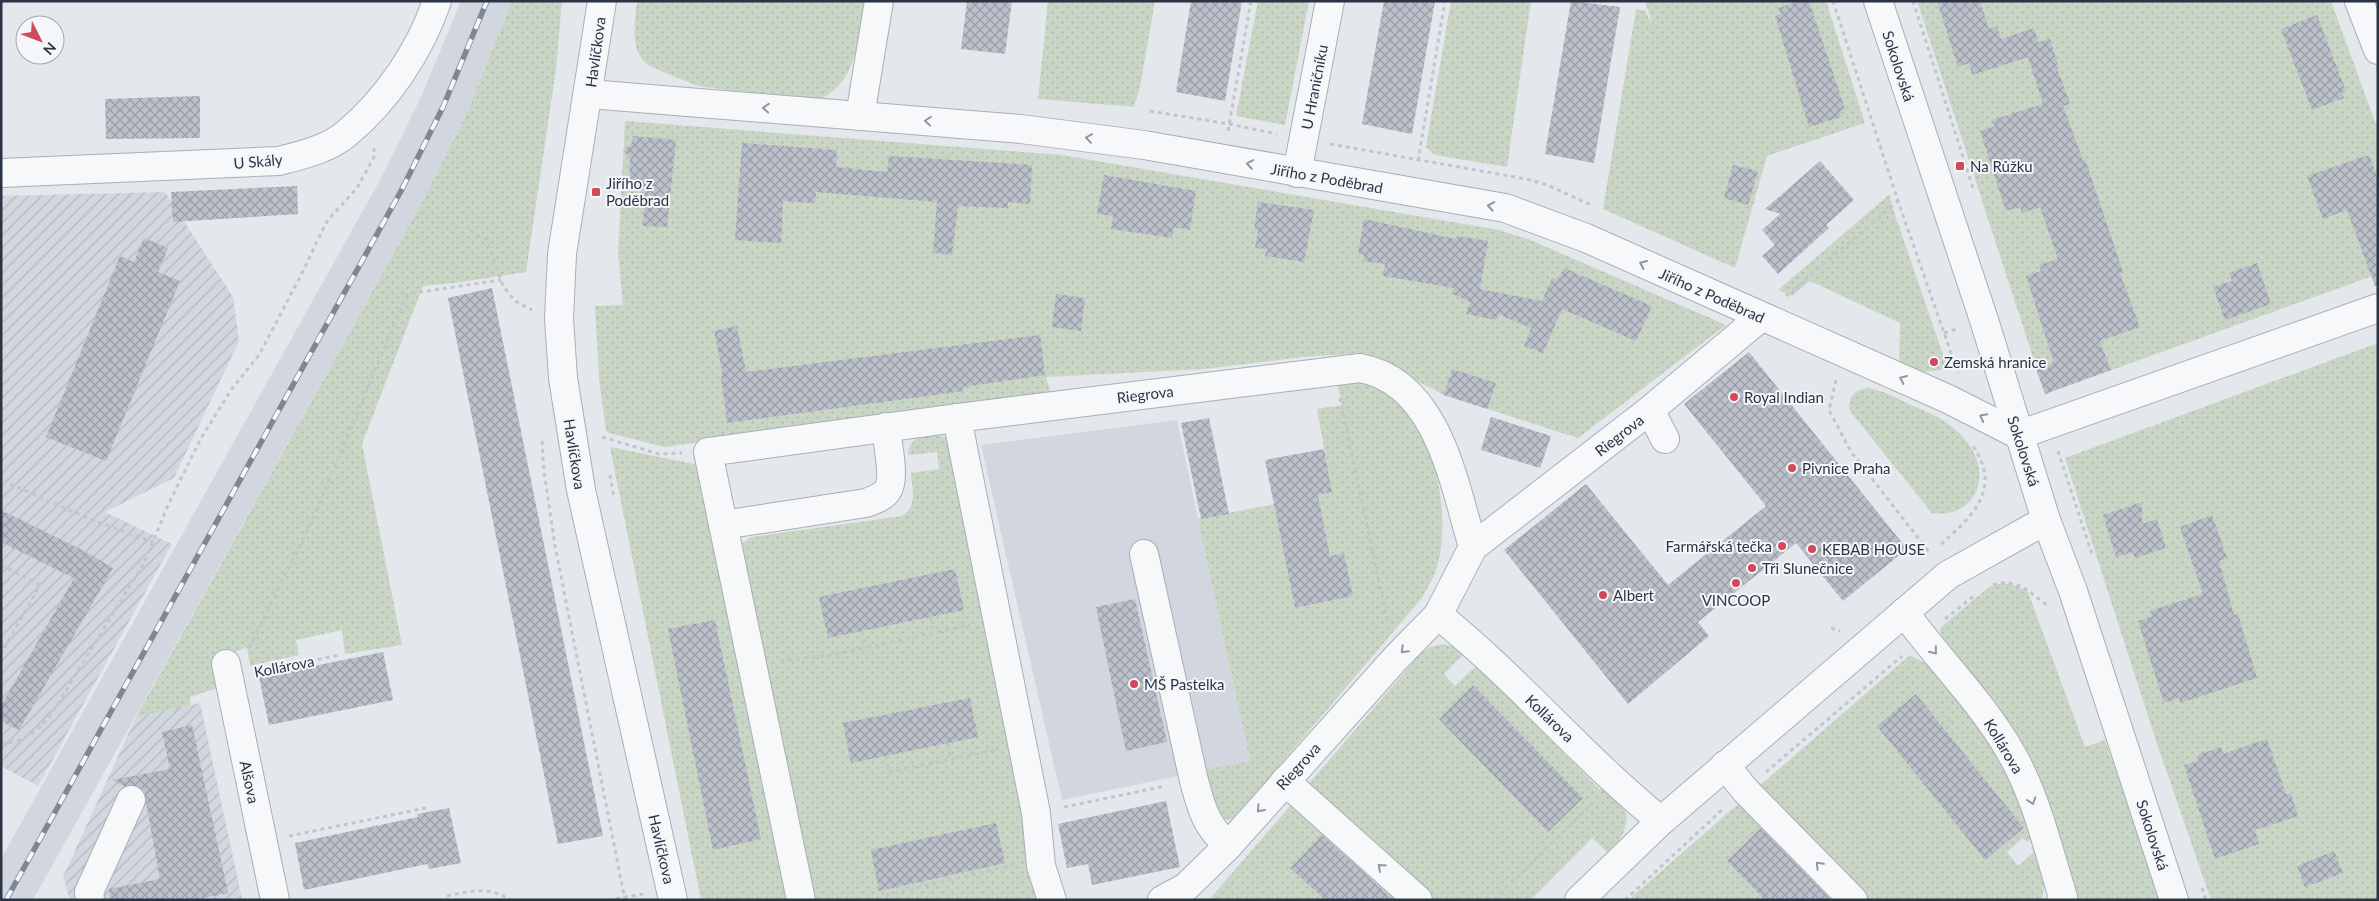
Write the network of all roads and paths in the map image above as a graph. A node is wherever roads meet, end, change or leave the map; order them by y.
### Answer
1 (437, 1) edge
2 (602, 1) edge
3 (879, 1) edge
4 (1251, 1) edge
5 (1330, 1) edge
6 (1445, 1) edge
7 (1833, 1) edge
8 (1878, 1) edge
9 (1913, 1) edge
10 (2359, 1) edge
11 (2378, 50) edge
12 (589, 94) junction
13 (1150, 111) dead end
14 (366, 114) junction
15 (860, 116) junction
16 (1229, 124) junction
17 (1304, 140) junction
18 (1223, 159) junction
19 (1418, 160) junction
20 (1, 173) edge
21 (1298, 173) junction
22 (1412, 192) junction
23 (1976, 199) dead end
24 (1898, 201) junction
25 (1591, 205) dead end
26 (470, 230) dead end
27 (501, 280) junction
28 (2378, 308) edge
29 (534, 312) dead end
30 (1761, 317) junction
31 (1335, 370) junction
32 (1838, 372) dead end
33 (1948, 399) junction
34 (1650, 410) junction
35 (957, 418) junction
36 (2049, 425) junction
37 (886, 427) junction
38 (601, 429) dead end
39 (2019, 435) junction
40 (602, 437) junction
41 (1967, 438) dead end
42 (1665, 439) dead end
43 (604, 447) dead end
44 (659, 454) dead end
45 (608, 466) dead end
46 (10, 484) dead end
47 (616, 505) dead end
48 (2046, 520) junction
49 (723, 525) junction
50 (153, 542) junction
51 (1473, 547) junction
52 (1144, 554) dead end
53 (2094, 560) dead end
54 (1, 565) edge
55 (1989, 586) dead end
56 (1983, 590) dead end
57 (2048, 606) dead end
58 (1904, 612) junction
59 (1438, 615) junction
60 (930, 617) dead end
61 (998, 620) junction
62 (862, 631) dead end
63 (933, 633) junction
64 (1923, 638) junction
65 (866, 648) junction
66 (248, 650) dead end
67 (1, 654) edge
68 (340, 655) dead end
69 (1395, 659) junction
70 (752, 665) junction
71 (227, 671) joint
72 (1, 743) edge
73 (947, 744) dead end
74 (1023, 745) junction
75 (886, 756) dead end
76 (951, 759) junction
77 (1725, 765) junction
78 (1194, 781) junction
79 (1285, 781) junction
80 (1615, 782) junction
81 (1746, 790) junction
82 (131, 800) dead end
83 (426, 808) dead end
84 (1036, 813) junction
85 (1661, 820) junction
86 (263, 841) junction
87 (1228, 846) junction
88 (1015, 865) dead end
89 (671, 894) edge
90 (886, 895) dead end
91 (447, 896) dead end
92 (2063, 899) edge
93 (90, 900) edge
94 (275, 900) edge
95 (510, 900) edge
96 (608, 900) edge
97 (801, 900) edge
98 (1052, 900) edge
99 (1162, 900) edge
100 (1418, 900) edge
101 (1494, 900) edge
102 (1579, 900) edge
103 (1625, 900) edge
104 (1853, 900) edge
105 (2174, 900) edge

1 - 14 street, U Skály
2 - 12 street, Havlíčkova
3 - 15 street
4 - 16 path
5 - 17 street, U Hraničníku
6 - 19 path
7 - 24 path
8 - 39 street, Sokolovská
9 - 23 path
10 - 11 street
15 -> 12 street, Jiřího z Poděbrad
12 - 89 street, Havlíčkova
13 - 16 path
14 - 20 street, U Skály
14 - 50 path
18 -> 15 street, Jiřího z Poděbrad
16 - 17 path
16 - 18 path
17 - 19 path
17 - 21 street, U Hraničníku
21 -> 18 street, Jiřího z Poděbrad
19 - 22 path
19 - 25 path
21 - 22 street, Jiřího z Poděbrad
30 -> 22 street, Jiřího z Poděbrad
24 - 30 path
24 - 33 path
26 - 27 path
27 - 29 path
27 - 66 path
28 - 36 street
33 -> 30 street, Jiřího z Poděbrad
30 - 34 street, Riegrova
31 - 35 street, Riegrova
31 - 51 street, Riegrova
31 - 69 path
32 - 41 path
39 -> 33 street, Jiřího z Poděbrad
34 - 42 street
34 - 51 street, Riegrova
35 - 37 street, Riegrova
35 - 61 street
36 - 39 street
36 - 53 path
37 - 49 street
37 - 49 street, Riegrova
38 - 40 path
39 - 48 street, Sokolovská
40 - 43 path
40 - 44 path
45 - 47 path
46 - 50 path
48 - 58 street
48 - 105 street, Sokolovská
49 - 70 street
50 - 72 path
51 - 59 street, Riegrova
52 - 78 street
54 - 67 path
55 - 57 path
56 - 64 path
58 - 64 street, Kollárova
58 - 77 street
59 -> 69 street, Riegrova
59 - 80 street, Kollárova
60 - 63 path
61 - 63 path
61 - 74 street
62 - 65 path
63 - 65 path
64 - 81 path
64 -> 92 street, Kollárova
65 - 70 path
68 - 71 path, Kollárova
69 - 79 street, Riegrova
70 - 97 street
71 - 86 street, Alšova
73 - 76 path
74 - 76 path
74 - 84 street
75 - 76 path
77 - 81 street
77 - 85 street
78 - 84 path
78 - 87 street
79 -> 87 street, Riegrova
100 -> 79 street
80 - 85 street, Kollárova
80 - 101 path
81 - 103 path
104 -> 81 street
82 - 93 street
83 - 86 path
84 - 98 street
85 - 102 street
86 - 94 street, Alšova
87 - 99 street, Riegrova
88 - 90 path
89 - 96 path
91 - 95 path

